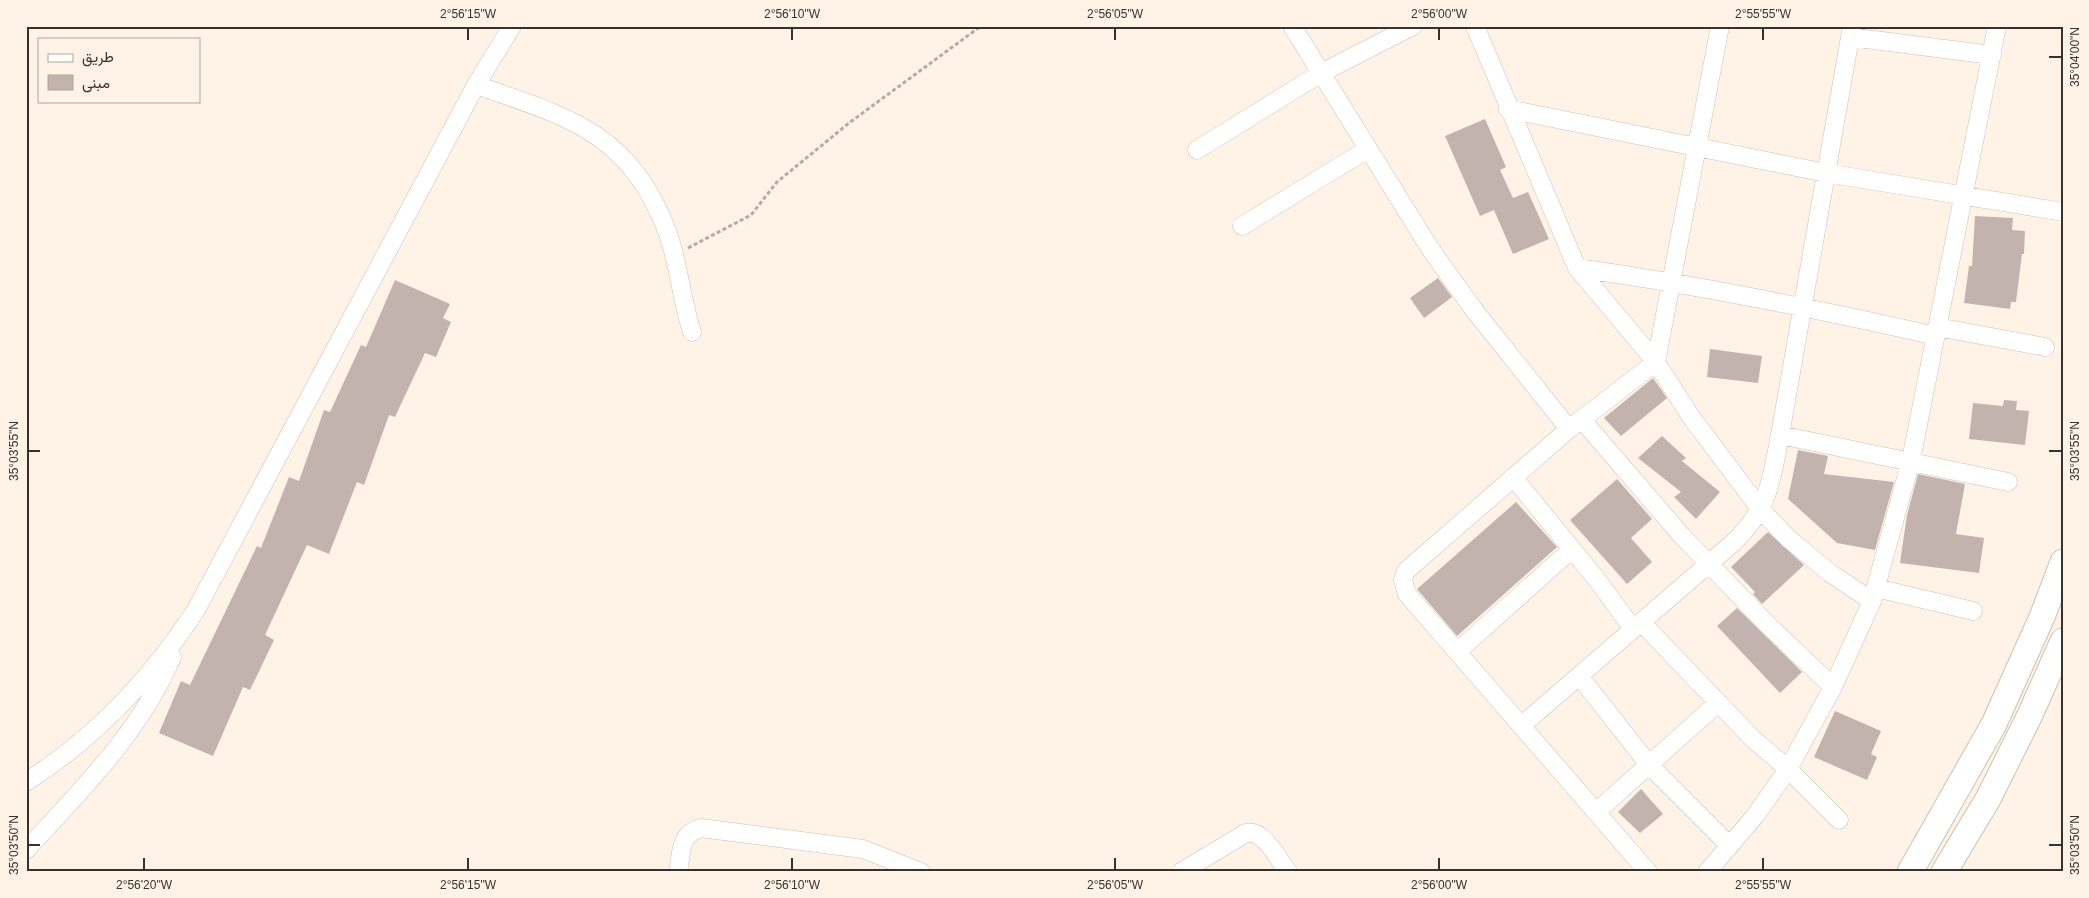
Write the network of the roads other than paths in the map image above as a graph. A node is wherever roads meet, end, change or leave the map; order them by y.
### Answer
1 (512, 26) edge
2 (1292, 26) edge
3 (1413, 26) edge
4 (1475, 26) edge
5 (1720, 26) edge
6 (1997, 26) edge
7 (1851, 32) edge
8 (1992, 55) junction
9 (1321, 73) junction
10 (476, 85) junction
11 (1508, 109) junction
12 (1696, 145) junction
13 (1368, 149) junction
14 (1197, 150) dead end
15 (1826, 173) junction
16 (1962, 195) junction
17 (2063, 212) edge
18 (1242, 226) dead end
19 (1577, 268) junction
20 (1673, 281) junction
21 (1802, 306) junction
22 (692, 332) dead end
23 (1937, 332) junction
24 (2045, 347) dead end
25 (1656, 362) junction
26 (1576, 425) junction
27 (1780, 435) junction
28 (1911, 460) junction
29 (1513, 477) junction
30 (2008, 482) dead end
31 (1761, 510) junction
32 (1572, 549) junction
33 (2063, 562) edge
34 (1708, 563) junction
35 (1874, 595) junction
36 (1973, 611) dead end
37 (1637, 625) junction
38 (183, 631) junction
39 (2063, 641) edge
40 (1457, 652) junction
41 (1580, 677) junction
42 (1833, 687) junction
43 (1718, 703) junction
44 (1520, 726) junction
45 (1650, 766) junction
46 (1788, 769) junction
47 (26, 782) edge
48 (1596, 812) junction
49 (1839, 820) dead end
50 (1730, 846) junction
51 (26, 850) edge
52 (678, 872) edge
53 (921, 872) edge
54 (1181, 872) edge
55 (1288, 872) edge
56 (1648, 872) edge
57 (1707, 872) edge
58 (1910, 872) edge
59 (1944, 872) edge

1 - 10 street
2 - 9 street
3 - 9 street
4 - 11 street
5 - 12 street
6 - 8 street
7 - 8 street
7 - 15 street
8 - 16 street
9 - 13 street
9 - 14 street
10 - 22 street
10 - 38 street
11 - 12 street
11 - 19 street
12 - 15 street
12 - 20 street
13 - 18 street
13 - 26 street
15 - 16 street
15 - 21 street
16 - 17 street
16 - 23 street
19 - 20 street
19 - 25 street
20 - 21 street
20 - 25 street
21 - 23 street
21 - 27 street
23 - 24 street
23 - 28 street
25 - 26 street
25 - 31 street
26 - 29 street
26 - 34 street
27 - 28 street
27 - 31 street
28 - 30 street
28 - 35 street
29 - 32 street
29 - 40 street
31 - 34 street
31 - 35 street
32 - 37 street
32 - 40 street
33 - 58 highway
34 - 37 street
34 - 42 street
35 - 36 street
35 - 42 street
37 - 41 street
37 - 43 street
38 - 47 street
38 - 51 street
39 - 59 highway
40 - 44 street
41 - 44 street
41 - 45 street
42 - 46 street
43 - 45 street
43 - 46 street
44 - 48 street
45 - 48 street
45 - 50 street
46 - 49 street
46 - 50 street
48 - 56 street
50 - 57 street
52 - 53 street
54 - 55 street

